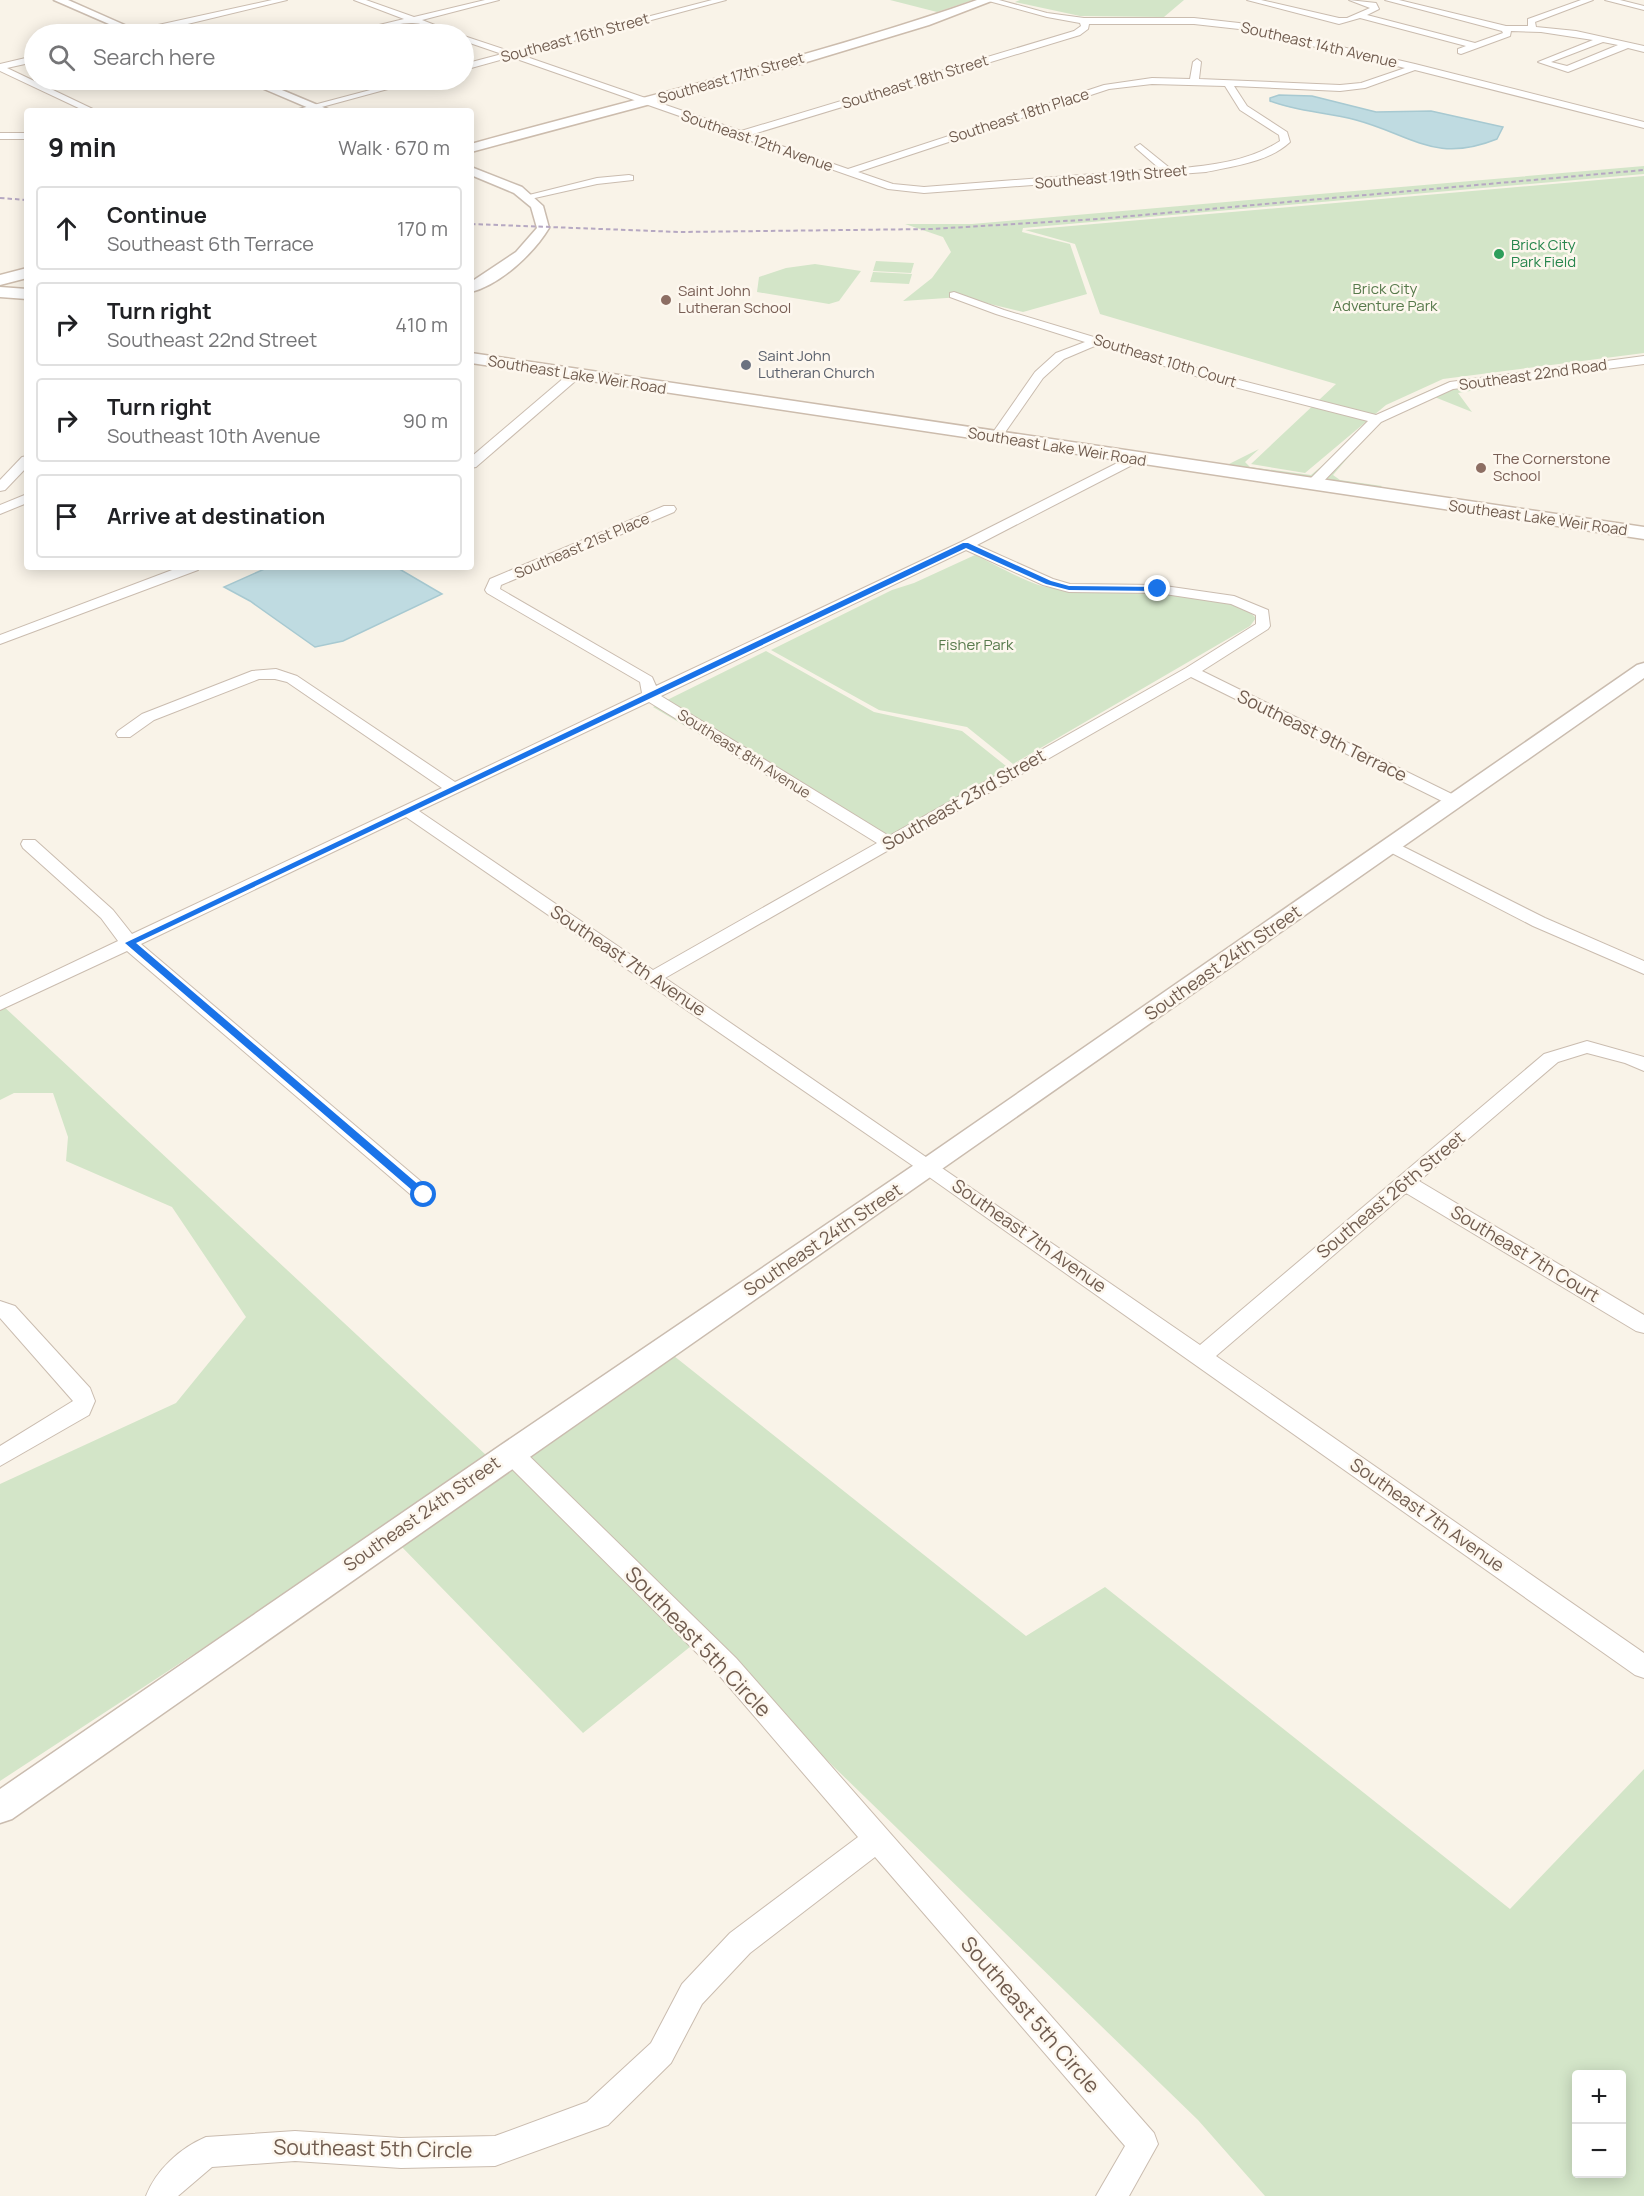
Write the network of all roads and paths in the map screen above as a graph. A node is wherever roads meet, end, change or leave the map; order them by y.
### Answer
1 (59, 0) edge
2 (283, 0) edge
3 (358, 0) edge
4 (495, 0) edge
5 (722, 0) edge
6 (989, 0) edge
7 (1251, 0) edge
8 (1353, 0) edge
9 (1389, 0) edge
10 (1589, 0) edge
11 (1609, 0) edge
12 (1644, 8) edge
13 (1360, 16) junction
14 (413, 20) junction
15 (1084, 21) junction
16 (116, 24) edge
17 (175, 24) edge
18 (396, 24) edge
19 (425, 24) edge
20 (1532, 28) junction
21 (1506, 29) junction
22 (1602, 39) junction
23 (474, 42) edge
24 (1627, 45) junction
25 (1476, 46) junction
26 (1644, 49) edge
27 (1461, 51) dead end
28 (512, 55) junction
29 (24, 61) edge
30 (1197, 62) dead end
31 (474, 64) edge
32 (0, 67) edge
33 (1415, 68) junction
34 (24, 78) edge
35 (1194, 82) junction
36 (1229, 84) junction
37 (48, 90) edge
38 (273, 90) edge
39 (384, 90) edge
40 (645, 102) junction
41 (86, 108) edge
42 (318, 108) edge
43 (323, 108) edge
44 (1644, 125) edge
45 (739, 135) junction
46 (0, 136) edge
47 (24, 136) edge
48 (474, 147) edge
49 (1140, 147) dead end
50 (474, 172) edge
51 (848, 172) junction
52 (1169, 172) junction
53 (629, 178) dead end
54 (526, 197) junction
55 (24, 274) edge
56 (0, 280) edge
57 (474, 286) edge
58 (0, 292) edge
59 (24, 294) edge
60 (954, 295) dead end
61 (1098, 341) junction
62 (474, 358) edge
63 (1644, 360) edge
64 (576, 374) junction
65 (1377, 419) junction
66 (995, 438) junction
67 (1134, 459) junction
68 (474, 460) edge
69 (24, 463) edge
70 (1312, 485) junction
71 (0, 488) edge
72 (24, 495) edge
73 (24, 498) edge
74 (669, 509) dead end
75 (0, 510) edge
76 (1644, 533) edge
77 (966, 545) junction
78 (186, 570) edge
79 (495, 582) joint
80 (0, 640) edge
81 (1644, 669) edge
82 (1191, 671) junction
83 (650, 696) junction
84 (124, 734) dead end
85 (455, 789) junction
86 (1454, 801) junction
87 (408, 811) junction
88 (889, 843) junction
89 (29, 844) dead end
90 (1392, 846) junction
91 (129, 943) junction
92 (1644, 968) edge
93 (652, 978) junction
94 (0, 1004) edge
95 (1644, 1065) edge
96 (929, 1167) junction
97 (1406, 1183) junction
98 (424, 1195) dead end
99 (0, 1309) edge
100 (1644, 1325) edge
101 (1201, 1356) junction
102 (511, 1453) junction
103 (0, 1456) edge
104 (1644, 1668) edge
105 (0, 1808) edge
106 (877, 1839) junction
107 (161, 2196) edge
108 (1111, 2196) edge

1 - 16 street
2 - 17 street
3 - 14 street
4 - 14 street
5 - 28 street, Southeast 16th Street
6 - 15 street, Southeast 14th Avenue
6 - 40 main road, Southeast 17th Street
7 - 13 street
8 - 13 street
9 - 21 street
10 - 20 street
11 - 12 street
13 - 25 street
14 - 18 street
14 - 19 street
15 - 33 street, Southeast 14th Avenue
15 - 45 street, Southeast 18th Street
20 - 21 street
20 - 22 street
21 - 25 street
22 - 24 street
22 - 24 street
23 - 28 street, Southeast 12th Avenue
24 - 26 street
25 - 27 street
28 - 31 street, Southeast 16th Street
28 - 40 street, Southeast 12th Avenue
29 - 32 street
30 - 35 street
32 - 34 street
33 - 36 street, Southeast 18th Place
33 - 44 street, Southeast 14th Avenue
35 - 36 street, Southeast 18th Place
35 - 51 street, Southeast 18th Place
36 - 52 street, Southeast 19th Street
37 - 41 street
38 - 42 street
39 - 43 street
40 - 45 street, Southeast 12th Avenue
40 - 48 main road, Southeast 17th Street
45 - 51 street, Southeast 12th Avenue
46 - 47 street
49 - 52 street
50 - 54 street
51 - 52 street, Southeast 19th Street
53 - 54 street
54 - 57 street
55 - 56 main road
58 - 59 main road
60 - 61 street, Southeast 10th Court
61 - 65 street, Southeast 10th Court
61 - 66 street
62 - 64 main road, Southeast Lake Weir Road
63 - 65 street, Southeast 22nd Road
64 - 66 main road, Southeast Lake Weir Road
64 - 68 street
65 - 70 street, Southeast 22nd Road
66 - 67 main road, Southeast Lake Weir Road
67 - 70 main road, Southeast Lake Weir Road
67 - 77 street
69 - 71 street
70 - 76 main road, Southeast Lake Weir Road
71 - 72 street
73 - 75 street
74 - 79 street, Southeast 21st Place
77 - 82 street, Southeast 23rd Street
77 - 83 street
78 - 80 street
79 - 83 street, Southeast 8th Avenue
81 - 86 street, Southeast 24th Street
82 - 86 street, Southeast 9th Terrace
82 - 88 street, Southeast 23rd Street
83 - 85 street
83 - 88 street, Southeast 8th Avenue
84 - 85 street
85 - 87 street
86 - 90 street, Southeast 24th Street
87 - 91 street
87 - 93 street, Southeast 7th Avenue
88 - 93 street, Southeast 23rd Street
89 - 91 street
90 - 92 street
90 - 96 street, Southeast 24th Street
91 - 94 street
91 - 98 street
93 - 96 street, Southeast 7th Avenue
95 - 97 street, Southeast 26th Street
96 - 101 street, Southeast 7th Avenue
96 - 102 street, Southeast 24th Street
97 - 100 street, Southeast 7th Court
97 - 101 street, Southeast 26th Street
99 - 103 street
101 - 104 street, Southeast 7th Avenue
102 - 105 street, Southeast 24th Street
102 - 106 street, Southeast 5th Circle
106 - 107 street, Southeast 5th Circle
106 - 108 street, Southeast 5th Circle

